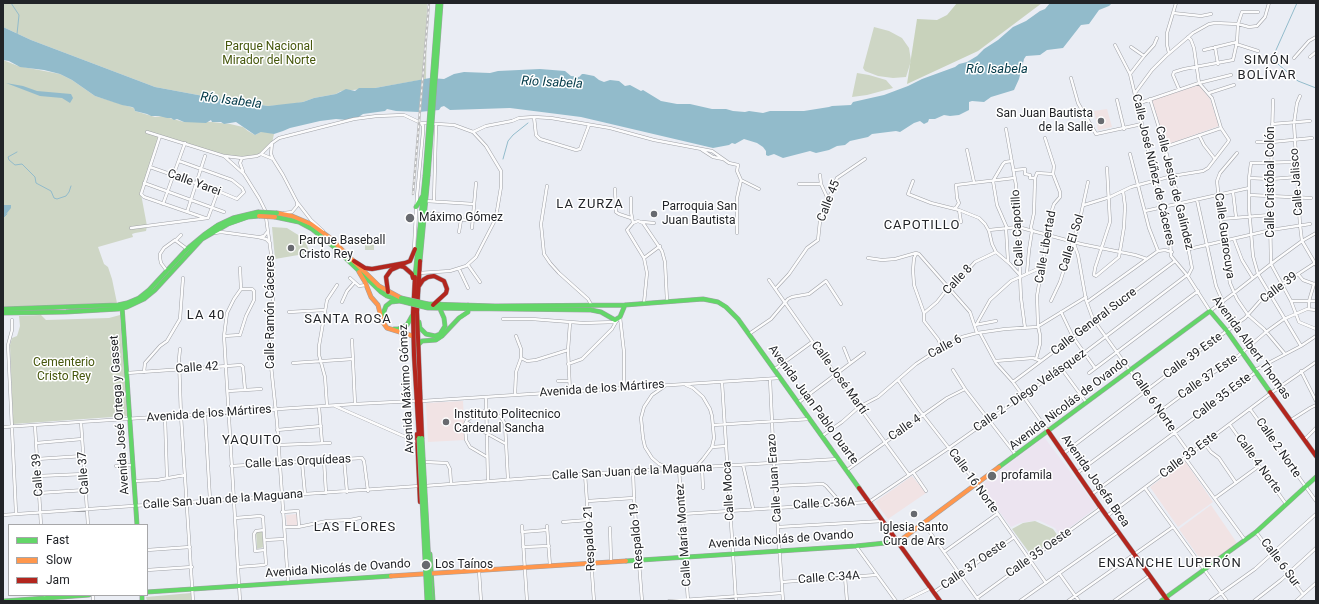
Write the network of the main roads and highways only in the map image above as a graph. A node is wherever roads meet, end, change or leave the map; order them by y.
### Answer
1 (438, 3) edge
2 (441, 3) edge
3 (426, 176) junction
4 (423, 195) junction
5 (416, 207) road end
6 (258, 214) junction
7 (277, 214) junction
8 (418, 241) junction
9 (354, 261) junction
10 (359, 272) junction
11 (414, 284) junction
12 (418, 289) junction
13 (388, 292) junction
14 (401, 299) junction
15 (625, 305) junction
16 (122, 306) junction
17 (429, 306) junction
18 (440, 306) junction
19 (469, 307) junction
20 (591, 307) junction
21 (3, 309) edge
22 (1210, 310) joint
23 (3, 313) edge
24 (415, 313) junction
25 (413, 336) junction
26 (418, 345) junction
27 (418, 390) junction
28 (1048, 431) junction
29 (420, 439) junction
30 (1316, 456) edge
31 (1316, 477) edge
32 (137, 524) edge
33 (898, 542) junction
34 (424, 573) junction
35 (432, 573) junction
36 (148, 592) edge
37 (74, 596) edge
38 (45, 598) edge
39 (1167, 599) edge
40 (4, 601) edge
41 (426, 601) edge
42 (432, 601) edge
43 (940, 601) edge
44 (1161, 601) edge

1 - 3 main road, bridge
2 - 3 main road, bridge
3 - 4 main road, Avenida Máximo Gómez
3 - 12 main road, Avenida Máximo Gómez
4 - 5 main road
4 - 8 main road, Avenida Máximo Gómez
6 - 7 main road, bridge
6 - 16 main road
6 - 16 main road
7 - 9 main road
7 - 10 main road
8 - 9 main road
8 - 11 main road, Avenida Máximo Gómez
9 - 13 main road
10 - 14 main road
10 - 25 main road
11 - 13 main road
11 - 24 main road, Avenida Máximo Gómez
12 - 17 main road
12 - 24 main road, Avenida Máximo Gómez
13 - 14 main road
14 - 17 main road, Avenida Juan Pablo Duarte, bridge
14 - 24 main road
15 - 20 main road, Avenida Juan Pablo Duarte
15 - 20 main road, Avenida Juan Pablo Duarte
15 - 33 main road, Avenida Juan Pablo Duarte
16 - 21 main road
16 - 23 main road
16 - 32 main road, Avenida José Ortega y Gasset
17 - 18 main road, Avenida Juan Pablo Duarte
18 - 19 main road, Avenida Juan Pablo Duarte
18 - 24 main road
19 - 20 main road, Avenida Juan Pablo Duarte
19 - 26 main road
22 - 28 main road, Avenida Nicolás de Ovando
22 - 30 main road, Avenida Albert Thomas
24 - 25 main road, Avenida Máximo Gómez
24 - 26 main road, Avenida Máximo Gómez
25 - 27 main road, Avenida Máximo Gómez
26 - 27 main road, Avenida Máximo Gómez
27 - 29 main road, Avenida Máximo Gómez
27 - 29 main road
27 - 35 main road
28 - 33 main road, Avenida Nicolás de Ovando
28 - 39 main road, Avenida Josefa Brea
29 - 34 main road
29 - 41 main road, Avenida Máximo Gómez, bridge
29 - 42 main road, Avenida Máximo Gómez, bridge
31 - 39 main road
33 - 35 main road, Avenida Nicolás de Ovando
33 - 43 main road, Avenida Juan Pablo Duarte
34 - 35 main road, Avenida Nicolás de Ovando
34 - 36 main road, Avenida Nicolás de Ovando
34 - 41 main road
35 - 42 main road
37 - 38 main road
38 - 40 main road
39 - 44 main road

